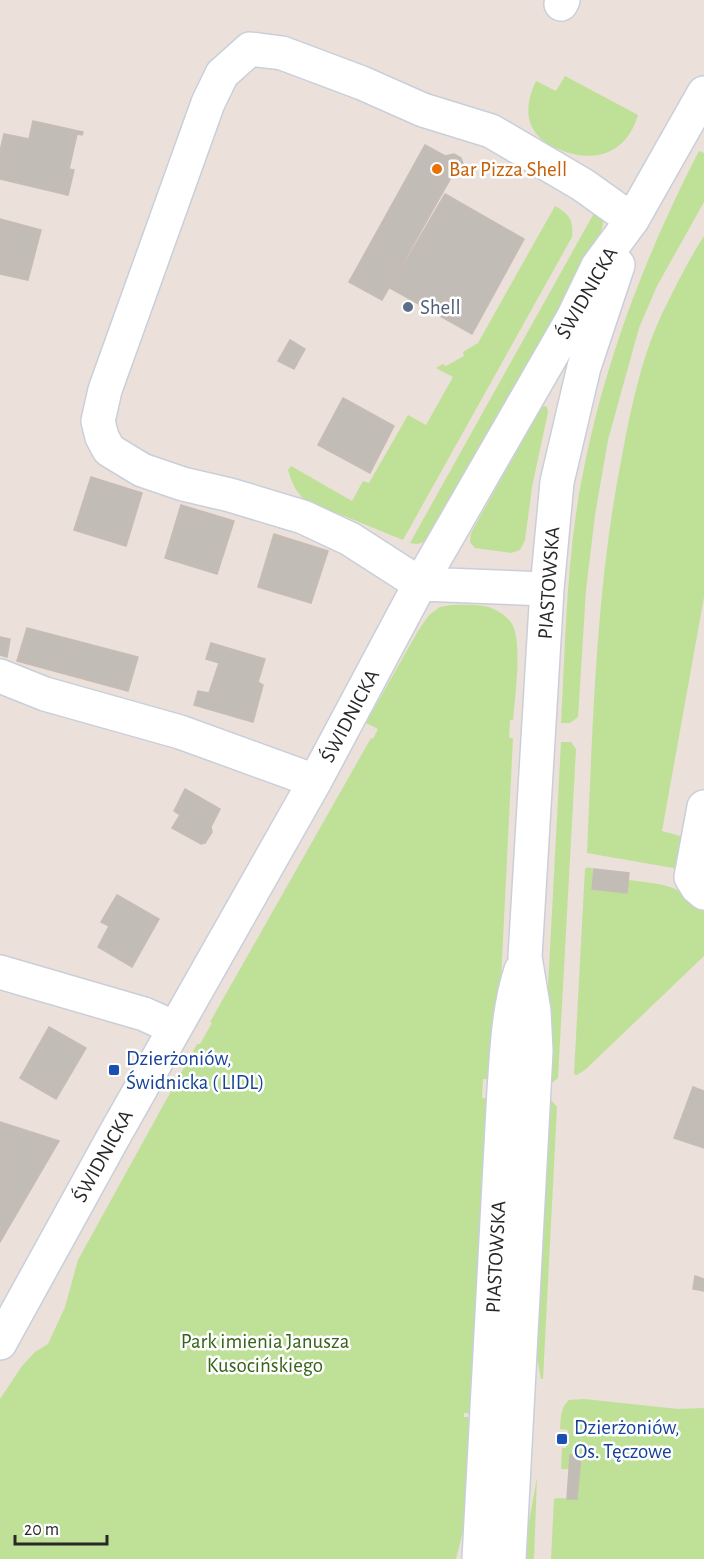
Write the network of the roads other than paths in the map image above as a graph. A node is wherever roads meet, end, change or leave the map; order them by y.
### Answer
1 (704, 93) edge
2 (632, 220) junction
3 (420, 584) junction
4 (547, 589) junction
5 (0, 676) edge
6 (315, 781) junction
7 (704, 807) edge
8 (704, 893) edge
9 (525, 957) junction
10 (0, 972) edge
11 (175, 1028) junction
12 (0, 1343) edge
13 (479, 1559) edge
14 (509, 1559) edge

1 - 2 street, ŚWIDNICKA
2 - 3 street, ŚWIDNICKA
2 - 3 street
2 - 4 street, PIASTOWSKA
3 - 4 street
3 - 6 street, ŚWIDNICKA
4 - 9 street, PIASTOWSKA
5 - 6 street
6 - 11 street, ŚWIDNICKA
7 - 8 street
9 - 13 street, PIASTOWSKA
9 - 14 street, PIASTOWSKA
10 - 11 street
11 - 12 street, ŚWIDNICKA

